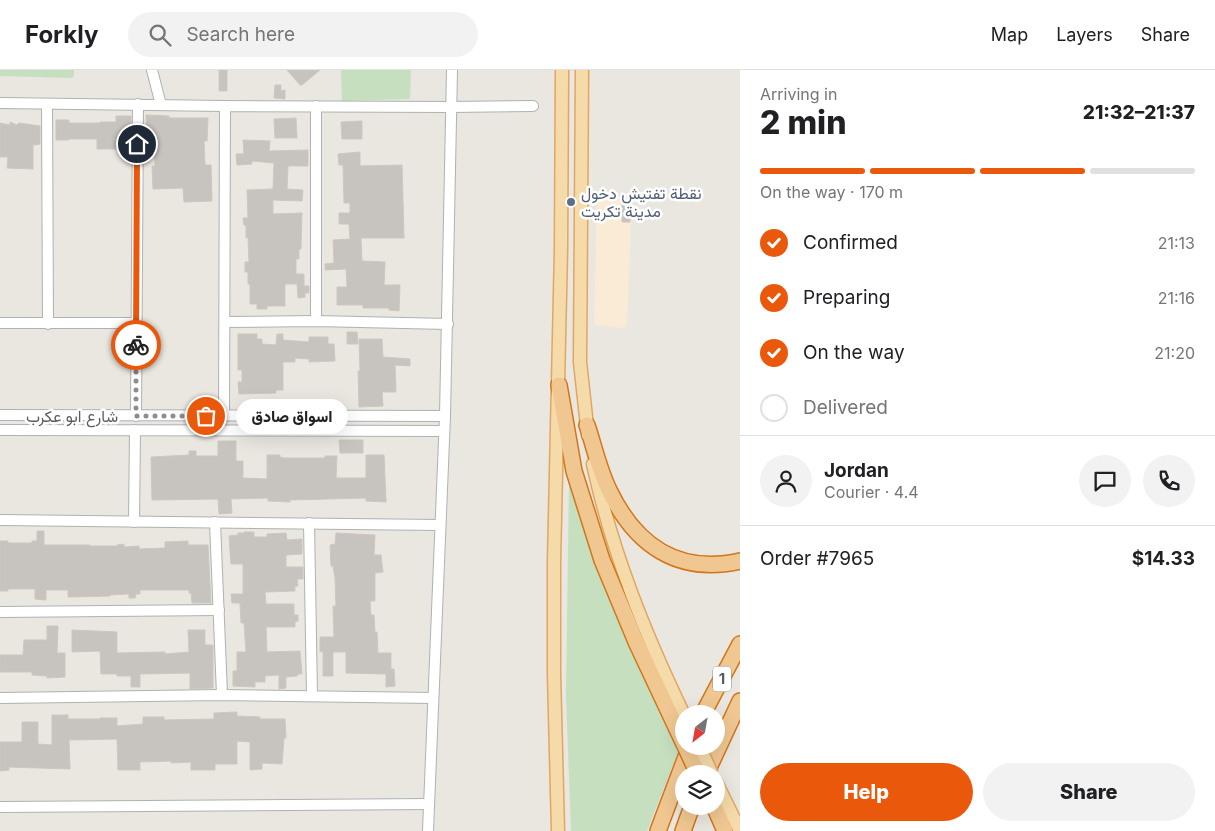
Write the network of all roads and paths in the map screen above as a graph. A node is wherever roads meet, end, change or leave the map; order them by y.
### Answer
1 (152, 70) edge
2 (452, 70) edge
3 (562, 70) edge
4 (582, 70) edge
5 (0, 103) edge
6 (47, 104) junction
7 (138, 104) junction
8 (161, 105) junction
9 (225, 106) junction
10 (316, 106) junction
11 (533, 106) dead end
12 (451, 107) junction
13 (316, 321) junction
14 (226, 322) junction
15 (0, 323) edge
16 (136, 323) junction
17 (48, 324) junction
18 (448, 324) junction
19 (559, 386) junction
20 (0, 415) edge
21 (48, 416) junction
22 (136, 416) junction
23 (224, 416) junction
24 (445, 416) junction
25 (587, 425) junction
26 (0, 430) edge
27 (49, 430) junction
28 (135, 430) junction
29 (444, 432) junction
30 (0, 520) edge
31 (134, 522) junction
32 (215, 522) junction
33 (309, 523) junction
34 (440, 524) junction
35 (740, 561) edge
36 (219, 610) junction
37 (0, 612) edge
38 (740, 644) edge
39 (222, 695) junction
40 (312, 696) junction
41 (0, 698) edge
42 (433, 698) junction
43 (740, 701) edge
44 (675, 705) edge
45 (708, 705) edge
46 (675, 706) edge
47 (687, 755) edge
48 (710, 765) edge
49 (725, 801) edge
50 (429, 804) junction
51 (0, 806) edge
52 (689, 815) edge
53 (718, 815) edge
54 (724, 827) edge
55 (428, 831) edge
56 (558, 831) edge
57 (658, 831) edge
58 (683, 831) edge
59 (740, 831) edge

1 - 8 street
2 - 12 street
3 - 19 main road
4 - 25 main road
5 - 6 street
6 - 7 street
6 - 17 street
7 - 8 street
7 - 16 street
8 - 9 street
9 - 10 street
9 - 14 street
10 - 12 street
10 - 13 street
11 - 12 street
12 - 18 street
13 - 14 street
13 - 18 street
14 - 23 street
15 - 17 street
16 - 17 street
16 - 22 street
18 - 24 street
19 - 46 highway
19 - 56 main road
20 - 21 street, شارع ابو عكرب
21 - 22 street, شارع ابو عكرب
21 - 27 street
22 - 23 street, شارع ابو عكرب
23 - 24 street, شارع ابو عكرب
24 - 29 street
25 - 35 highway
25 - 44 main road
26 - 27 street
27 - 28 street
28 - 29 street
28 - 31 street
29 - 34 street
30 - 31 street
31 - 32 street
32 - 33 street
32 - 36 street
33 - 34 street
33 - 40 street
34 - 42 street
36 - 37 street
36 - 39 street
38 - 45 highway, 1
39 - 40 street
39 - 41 street
40 - 42 street
42 - 50 street
43 - 48 highway, 1
47 - 57 highway
49 - 59 main road
50 - 51 street
50 - 55 street
52 - 58 highway
53 - 54 highway

